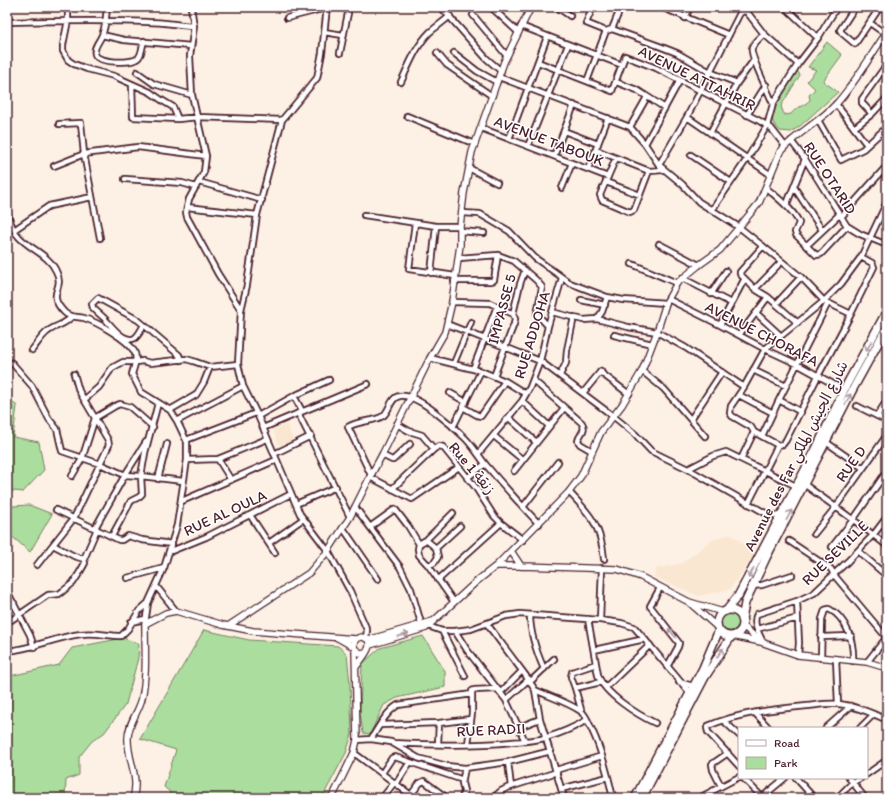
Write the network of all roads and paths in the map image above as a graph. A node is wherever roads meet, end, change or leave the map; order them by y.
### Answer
1 (68, 7) edge
2 (107, 7) edge
3 (191, 7) edge
4 (441, 7) edge
5 (491, 7) edge
6 (531, 7) edge
7 (557, 7) edge
8 (593, 7) edge
9 (621, 7) edge
10 (663, 7) edge
11 (690, 7) edge
12 (785, 7) edge
13 (837, 7) edge
14 (855, 7) edge
15 (878, 7) edge
16 (327, 8) edge
17 (745, 9) edge
18 (348, 13) dead end
19 (473, 15) dead end
20 (450, 16) junction
21 (570, 16) dead end
22 (287, 18) dead end
23 (685, 18) junction
24 (68, 20) junction
25 (7, 22) edge
26 (106, 22) junction
27 (870, 23) junction
28 (194, 26) junction
29 (520, 29) junction
30 (612, 29) junction
31 (606, 31) junction
32 (324, 32) junction
33 (764, 34) junction
34 (887, 34) edge
35 (102, 35) junction
36 (343, 35) junction
37 (729, 35) junction
38 (547, 37) junction
39 (818, 38) junction
40 (144, 41) junction
41 (568, 45) junction
42 (191, 46) junction
43 (340, 52) dead end
44 (437, 53) dead end
45 (454, 53) dead end
46 (507, 56) junction
47 (596, 56) junction
48 (754, 60) junction
49 (538, 62) junction
50 (798, 64) junction
51 (887, 64) edge
52 (622, 65) junction
53 (558, 70) junction
54 (137, 72) dead end
55 (710, 72) junction
56 (499, 77) junction
57 (680, 80) junction
58 (586, 81) junction
59 (401, 82) dead end
60 (616, 82) junction
61 (737, 83) junction
62 (132, 84) junction
63 (766, 85) junction
64 (528, 88) junction
65 (700, 91) junction
66 (192, 94) junction
67 (548, 95) junction
68 (492, 96) junction
69 (647, 97) junction
70 (887, 98) edge
71 (725, 104) junction
72 (773, 104) junction
73 (836, 104) junction
74 (574, 105) junction
75 (665, 108) junction
76 (872, 114) junction
77 (747, 115) junction
78 (407, 116) dead end
79 (198, 117) junction
80 (687, 117) junction
81 (608, 118) junction
82 (178, 119) junction
83 (282, 120) junction
84 (818, 120) junction
85 (59, 124) dead end
86 (767, 126) junction
87 (630, 127) junction
88 (887, 127) edge
89 (481, 128) junction
90 (854, 128) junction
91 (564, 131) junction
92 (710, 133) junction
93 (509, 138) junction
94 (791, 141) junction
95 (474, 144) junction
96 (598, 144) junction
97 (645, 144) junction
98 (867, 145) junction
99 (528, 146) junction
100 (785, 146) junction
101 (596, 150) junction
102 (84, 154) junction
103 (691, 155) dead end
104 (206, 156) junction
105 (554, 156) junction
106 (616, 158) junction
107 (747, 159) junction
108 (805, 159) junction
109 (572, 163) junction
110 (659, 165) junction
111 (54, 166) dead end
112 (469, 168) junction
113 (588, 169) junction
114 (884, 169) dead end
115 (663, 170) junction
116 (649, 171) junction
117 (771, 175) junction
118 (608, 177) junction
119 (125, 179) dead end
120 (606, 182) junction
121 (731, 182) junction
122 (496, 183) dead end
123 (198, 185) junction
124 (794, 187) junction
125 (562, 188) dead end
126 (766, 188) junction
127 (640, 195) junction
128 (92, 197) junction
129 (262, 200) junction
130 (887, 202) edge
131 (786, 206) junction
132 (187, 207) junction
133 (712, 210) junction
134 (7, 212) edge
135 (462, 213) junction
136 (257, 215) junction
137 (364, 215) dead end
138 (840, 215) junction
139 (415, 223) junction
140 (436, 226) junction
141 (847, 226) junction
142 (739, 227) junction
143 (460, 229) junction
144 (14, 230) junction
145 (822, 230) junction
146 (484, 233) dead end
147 (100, 238) dead end
148 (870, 238) junction
149 (659, 244) dead end
150 (887, 245) edge
151 (763, 246) junction
152 (806, 246) junction
153 (498, 255) junction
154 (861, 257) junction
155 (459, 258) junction
156 (781, 262) junction
157 (632, 264) dead end
158 (699, 265) junction
159 (525, 270) junction
160 (726, 271) dead end
161 (430, 273) junction
162 (801, 277) junction
163 (455, 278) junction
164 (562, 278) junction
165 (682, 278) junction
166 (744, 280) junction
167 (677, 283) junction
168 (755, 289) junction
169 (711, 294) junction
170 (608, 296) junction
171 (768, 297) junction
172 (581, 300) dead end
173 (667, 301) junction
174 (452, 302) junction
175 (826, 302) junction
176 (731, 303) junction
177 (776, 304) junction
178 (605, 305) junction
179 (497, 306) junction
180 (241, 310) junction
181 (887, 311) edge
182 (552, 312) junction
183 (756, 313) junction
184 (513, 314) junction
185 (851, 314) junction
186 (72, 316) junction
187 (574, 317) junction
188 (597, 319) junction
189 (470, 322) dead end
190 (798, 323) junction
191 (447, 324) junction
192 (144, 325) junction
193 (720, 325) junction
194 (548, 326) junction
195 (887, 328) edge
196 (467, 332) junction
197 (657, 332) junction
198 (614, 335) dead end
199 (739, 336) junction
200 (782, 336) junction
201 (485, 339) junction
202 (652, 344) junction
203 (505, 347) junction
204 (764, 349) junction
205 (32, 350) dead end
206 (430, 358) junction
207 (181, 360) junction
208 (540, 361) junction
209 (136, 362) junction
210 (12, 363) dead end
211 (454, 363) junction
212 (238, 364) junction
213 (797, 364) junction
214 (210, 367) junction
215 (473, 369) junction
216 (753, 370) junction
217 (481, 371) junction
218 (642, 371) junction
219 (722, 372) junction
220 (74, 374) dead end
221 (560, 375) junction
222 (494, 376) junction
223 (818, 376) junction
224 (329, 380) dead end
225 (533, 380) junction
226 (505, 381) junction
227 (368, 384) dead end
228 (244, 386) junction
229 (786, 386) junction
230 (744, 387) junction
231 (844, 390) junction
232 (450, 393) dead end
233 (583, 393) junction
234 (526, 394) junction
235 (628, 394) junction
236 (739, 395) junction
237 (294, 396) junction
238 (410, 398) junction
239 (84, 400) junction
240 (779, 400) junction
241 (887, 400) edge
242 (522, 401) junction
243 (158, 403) junction
244 (464, 404) junction
245 (857, 406) dead end
246 (564, 408) junction
247 (170, 410) junction
248 (300, 412) junction
249 (801, 412) junction
250 (773, 413) junction
251 (257, 414) junction
252 (613, 416) junction
253 (877, 416) junction
254 (95, 418) junction
255 (509, 418) junction
256 (691, 419) junction
257 (177, 421) junction
258 (887, 421) edge
259 (397, 424) junction
260 (549, 426) junction
261 (153, 427) junction
262 (454, 427) junction
263 (263, 428) junction
264 (754, 432) junction
265 (887, 435) edge
266 (310, 436) junction
267 (494, 436) junction
268 (705, 436) dead end
269 (762, 436) junction
270 (148, 438) junction
271 (267, 439) junction
272 (186, 440) junction
273 (536, 442) junction
274 (826, 442) junction
275 (167, 444) dead end
276 (410, 444) dead end
277 (778, 445) junction
278 (434, 449) junction
279 (592, 451) junction
280 (274, 454) junction
281 (478, 454) junction
282 (382, 455) junction
283 (82, 459) junction
284 (218, 459) junction
285 (741, 459) junction
286 (187, 460) junction
287 (276, 460) junction
288 (523, 460) junction
289 (558, 462) dead end
290 (100, 464) junction
291 (486, 464) junction
292 (460, 467) junction
293 (863, 468) junction
294 (688, 469) junction
295 (887, 470) edge
296 (514, 471) dead end
297 (766, 471) junction
298 (125, 475) junction
299 (72, 476) dead end
300 (141, 476) junction
301 (370, 476) junction
302 (467, 478) junction
303 (158, 479) junction
304 (231, 480) junction
305 (183, 481) junction
306 (804, 484) junction
307 (796, 486) junction
308 (336, 487) junction
309 (392, 489) junction
310 (569, 492) junction
311 (291, 494) junction
312 (182, 501) junction
313 (296, 504) junction
314 (748, 504) junction
315 (355, 507) junction
316 (524, 507) junction
317 (835, 508) junction
318 (56, 510) dead end
319 (453, 512) dead end
320 (767, 514) junction
321 (250, 515) junction
322 (780, 516) junction
323 (350, 517) junction
324 (887, 517) edge
325 (74, 518) junction
326 (303, 519) junction
327 (853, 520) junction
328 (501, 523) junction
329 (539, 524) junction
330 (460, 526) dead end
331 (776, 526) junction
332 (370, 527) junction
333 (96, 528) junction
334 (343, 528) junction
335 (814, 534) dead end
336 (874, 534) junction
337 (112, 536) junction
338 (426, 540) junction
339 (523, 540) junction
340 (789, 540) dead end
341 (269, 543) junction
342 (172, 544) junction
343 (419, 544) junction
344 (53, 545) junction
345 (887, 546) edge
346 (832, 547) dead end
347 (436, 548) junction
348 (858, 550) junction
349 (328, 551) junction
350 (511, 551) junction
351 (169, 552) junction
352 (275, 553) dead end
353 (84, 559) junction
354 (604, 559) dead end
355 (37, 565) dead end
356 (428, 565) junction
357 (496, 566) junction
358 (521, 566) junction
359 (164, 568) junction
360 (602, 568) junction
361 (792, 574) dead end
362 (834, 575) junction
363 (887, 576) edge
364 (127, 578) dead end
365 (378, 579) dead end
366 (438, 580) junction
367 (156, 586) junction
368 (751, 586) junction
369 (660, 588) junction
370 (7, 590) edge
371 (797, 601) junction
372 (454, 602) junction
373 (689, 602) junction
374 (14, 603) junction
375 (148, 603) junction
376 (7, 609) edge
377 (176, 611) junction
378 (725, 612) junction
379 (20, 614) junction
380 (530, 615) junction
381 (798, 618) junction
382 (588, 619) junction
383 (600, 620) junction
384 (131, 622) junction
385 (145, 622) junction
386 (742, 622) junction
387 (7, 623) edge
388 (425, 624) junction
389 (488, 624) junction
390 (228, 626) junction
391 (718, 629) junction
392 (757, 629) junction
393 (442, 631) junction
394 (455, 631) junction
395 (732, 636) junction
396 (851, 636) junction
397 (336, 637) junction
398 (821, 637) junction
399 (887, 638) edge
400 (356, 639) junction
401 (645, 639) junction
402 (368, 641) junction
403 (762, 642) junction
404 (650, 645) junction
405 (34, 647) junction
406 (354, 648) junction
407 (594, 650) junction
408 (7, 651) edge
409 (366, 652) junction
410 (798, 655) junction
411 (821, 658) junction
412 (554, 659) dead end
413 (836, 659) junction
414 (853, 661) junction
415 (867, 662) junction
416 (596, 664) junction
417 (667, 667) junction
418 (356, 668) junction
419 (887, 668) edge
420 (544, 669) junction
421 (522, 671) junction
422 (465, 676) dead end
423 (530, 680) junction
424 (601, 682) junction
425 (679, 682) junction
426 (606, 687) junction
427 (575, 688) junction
428 (691, 689) junction
429 (535, 690) junction
430 (499, 691) junction
431 (472, 694) junction
432 (506, 700) junction
433 (838, 704) junction
434 (851, 706) junction
435 (582, 713) junction
436 (755, 713) junction
437 (873, 715) junction
438 (471, 719) junction
439 (540, 719) junction
440 (588, 720) junction
441 (887, 720) edge
442 (724, 721) junction
443 (439, 723) junction
444 (655, 723) dead end
445 (380, 725) junction
446 (519, 727) junction
447 (768, 727) edge
448 (827, 727) edge
449 (861, 727) edge
450 (738, 734) edge
451 (547, 738) junction
452 (371, 739) junction
453 (357, 740) junction
454 (525, 741) junction
455 (391, 742) junction
456 (438, 744) junction
457 (468, 744) junction
458 (551, 751) junction
459 (354, 753) junction
460 (728, 753) junction
461 (602, 756) junction
462 (887, 760) edge
463 (410, 762) junction
464 (508, 762) junction
465 (738, 765) edge
466 (465, 768) junction
467 (556, 771) junction
468 (382, 773) junction
469 (868, 773) edge
470 (608, 777) junction
471 (738, 778) edge
472 (744, 779) edge
473 (784, 779) edge
474 (797, 779) edge
475 (850, 779) edge
476 (859, 779) edge
477 (463, 780) junction
478 (853, 782) junction
479 (395, 783) junction
480 (721, 786) junction
481 (511, 787) junction
482 (561, 789) junction
483 (768, 792) junction
484 (707, 794) junction
485 (412, 796) edge
486 (133, 798) edge
487 (332, 798) edge
488 (382, 798) edge
489 (447, 798) edge
490 (462, 798) edge
491 (492, 798) edge
492 (564, 798) edge
493 (613, 798) edge
494 (635, 798) edge
495 (642, 798) edge
496 (699, 798) edge
497 (712, 798) edge
498 (761, 798) edge
499 (772, 798) edge
500 (814, 798) edge
501 (837, 798) edge
502 (865, 798) edge

1 - 24 street
2 - 26 street
3 - 28 street
4 - 20 street
5 - 29 street
6 - 29 street
7 - 21 street
8 - 31 street
9 - 30 street
10 - 23 street
11 - 23 street
12 - 39 street
13 - 39 street
14 - 27 street
15 - 27 street
16 - 22 street
16 - 32 street
17 - 33 street
17 - 37 street
18 - 36 street
19 - 46 street
20 - 56 street
20 - 59 street
23 - 37 street
24 - 25 street
24 - 26 street
24 - 62 street
26 - 28 street
26 - 35 street
27 - 34 street
28 - 42 street
29 - 38 street
29 - 46 street
30 - 31 street
30 - 55 street
31 - 47 street
32 - 36 street
32 - 83 street
33 - 48 street
33 - 50 street
34 - 73 street
35 - 40 street
35 - 40 street
36 - 43 street
37 - 55 street
38 - 41 street
38 - 49 street
39 - 50 street
40 - 42 street
41 - 47 street
41 - 53 street
42 - 66 street
44 - 68 street
45 - 56 street
46 - 56 street
47 - 52 street
47 - 58 street
48 - 61 street
48 - 63 street
49 - 53 street
49 - 64 street
50 - 72 street
51 - 76 street
52 - 57 street, AVENUE ATTAHRIR
52 - 60 street, AVENUE ATTAHRIR
53 - 58 street
53 - 67 street
54 - 66 street
55 - 61 street
55 - 65 street
56 - 64 street
56 - 68 street
57 - 65 street, AVENUE ATTAHRIR
57 - 75 street
58 - 60 street, AVENUE ATTAHRIR
60 - 69 street
61 - 71 street
62 - 82 street
62 - 82 street
63 - 72 street
63 - 77 street
64 - 67 street
64 - 93 street
65 - 71 street, AVENUE ATTAHRIR
65 - 80 street
66 - 79 street
67 - 74 street
67 - 99 street
68 - 89 street
69 - 75 street
69 - 87 street
70 - 76 street
71 - 77 street, AVENUE ATTAHRIR
71 - 92 street
72 - 86 street
73 - 84 street
73 - 90 street
74 - 81 street
74 - 91 street
75 - 97 street
76 - 90 street
77 - 86 street, AVENUE ATTAHRIR
78 - 95 street
79 - 82 street
79 - 83 street
79 - 104 street
80 - 92 street
80 - 110 street
81 - 87 street
81 - 96 street
83 - 129 street
84 - 94 street
84 - 98 street
85 - 102 street
86 - 100 street, AVENUE ATTAHRIR
86 - 107 street
87 - 97 street
88 - 98 street
89 - 93 street, AVENUE TABOUK
89 - 95 street
90 - 98 street
91 - 96 street
91 - 105 street
92 - 107 street
93 - 99 street, AVENUE TABOUK
94 - 100 street
94 - 108 street, RUE OTARID
95 - 112 street
96 - 101 street
97 - 110 street
99 - 105 street, AVENUE TABOUK
100 - 117 street
101 - 106 street
101 - 113 street
102 - 104 street
102 - 111 street
102 - 128 street
103 - 121 street
104 - 123 street
105 - 109 street, AVENUE TABOUK
106 - 116 street
106 - 118 street
107 - 117 street
107 - 121 street
108 - 124 street
108 - 138 street, RUE OTARID
109 - 113 street, AVENUE TABOUK
109 - 125 street
110 - 115 street
112 - 122 street
112 - 135 street
113 - 118 street, AVENUE TABOUK
114 - 138 street
115 - 116 street
115 - 133 street
116 - 127 street
117 - 126 street
118 - 120 street
119 - 123 street
120 - 127 street
120 - 127 street
121 - 133 street
123 - 129 street
123 - 132 street
124 - 131 street
124 - 145 street
126 - 131 street
126 - 142 street
128 - 144 street
128 - 147 street
129 - 136 street
130 - 148 street
131 - 152 street
132 - 136 street
132 - 180 street
133 - 142 street
134 - 144 street
135 - 143 street
135 - 164 street
136 - 180 street
137 - 139 street
138 - 141 street, RUE OTARID
138 - 145 street
139 - 140 street
139 - 161 street
140 - 143 street
140 - 161 street
141 - 148 street, RUE OTARID
141 - 152 street
142 - 151 street
142 - 158 street
143 - 146 street
143 - 155 street
144 - 186 street
145 - 152 street
148 - 150 street, RUE OTARID
148 - 154 street
149 - 158 street
151 - 156 street
151 - 166 street
153 - 155 street
153 - 159 street
153 - 163 street
154 - 175 street
154 - 185 street
155 - 163 street
156 - 162 street
156 - 168 street
157 - 167 street
158 - 165 street
159 - 184 street, IMPASSE 5
159 - 194 street
160 - 169 street
161 - 163 street
162 - 175 street
162 - 177 street
163 - 174 street
164 - 170 street
164 - 182 street, RUE ADDOHA
165 - 167 street
165 - 169 street
166 - 168 street
166 - 176 street
167 - 173 street
168 - 171 street
169 - 176 street
170 - 173 street
170 - 178 street
171 - 177 street
171 - 183 street
172 - 178 street
173 - 193 street, AVENUE CHORAFA
173 - 197 street
174 - 179 street
174 - 191 street
175 - 185 street
175 - 190 street
175 - 213 street
176 - 193 street
177 - 190 street
178 - 188 street
179 - 184 street
179 - 201 street
180 - 212 street
181 -> 231 main road, Avenue des Far شارع الجيش الملكي
182 - 187 street
182 - 194 street, RUE ADDOHA
183 - 199 street
183 - 200 street
184 - 203 street, IMPASSE 5
185 - 223 street
186 - 205 street
186 - 209 street
187 - 188 street
187 - 221 street
188 - 197 street
189 - 196 street
190 - 200 street
191 - 196 street
191 - 206 street
192 - 192 street
192 - 207 street
193 - 199 street, AVENUE CHORAFA
194 - 208 street, RUE ADDOHA
274 -> 195 main road, Avenue des Far شارع الجيش الملكي
196 - 201 street
196 - 211 street
197 - 202 street
197 - 219 street
198 - 202 street
199 - 204 street, AVENUE CHORAFA
200 - 204 street
201 - 203 street
201 - 215 street
202 - 218 street
203 - 208 street
203 - 222 street, IMPASSE 5
204 - 213 street, AVENUE CHORAFA
204 - 216 street
206 - 211 street
206 - 238 street
207 - 209 street
207 - 214 street
208 - 221 street
208 - 225 street, RUE ADDOHA
209 - 239 street
209 - 243 street
210 - 283 street
211 - 215 street
212 - 214 street
212 - 228 street
213 - 223 street, AVENUE CHORAFA
213 - 229 street
214 - 247 street
215 - 217 street
216 - 229 street
216 - 230 street
217 - 222 street
217 - 244 street
218 - 235 street
218 - 256 street
219 - 230 street
219 - 256 street
220 - 239 street
221 - 233 street
222 - 226 street
223 - 231 street, AVENUE CHORAFA
223 - 249 street
224 - 237 street
225 - 234 street, RUE ADDOHA
225 - 246 street
226 - 234 street
226 - 244 street
227 - 248 street
228 - 251 street
228 - 257 street
229 - 240 street
230 - 236 street
231 - 307 main road, Avenue des Far شارع الجيش الملكي
232 - 244 street
233 - 235 street
233 - 252 street
234 - 242 street, RUE ADDOHA
235 - 252 street
236 - 250 street
236 - 264 street
237 - 248 street
237 - 251 street
238 - 259 street
238 - 262 street
238 - 301 street
239 - 254 street
240 - 249 street
240 - 250 street
241 - 253 street
242 - 255 street, RUE ADDOHA
242 - 260 street
243 - 247 street
243 - 261 street
244 - 262 street
245 - 253 street
246 - 260 street
246 - 279 street
247 - 257 street
248 - 263 street
248 - 266 street
249 - 277 street
250 - 269 street
251 - 263 street
251 - 272 street
252 - 279 street
252 - 294 street
253 - 258 street
254 - 261 street
254 - 283 street
254 - 290 street
255 - 267 street, RUE ADDOHA
255 - 273 street
256 - 268 street
257 - 272 street
259 - 278 street, Rue 1 زنقة
259 - 282 street
260 - 273 street
261 - 270 street
262 - 281 street
263 - 271 street
264 - 269 street
264 - 285 street
265 - 293 street, RUE D
266 - 280 street
266 - 308 street
267 - 281 street, RUE ADDOHA
267 - 288 street
269 - 277 street
270 - 298 street
270 - 300 street
271 - 280 street
271 - 284 street
272 - 286 street
273 - 288 street
274 - 293 street
274 - 306 main road, Avenue des Far شارع الجيش الملكي
275 - 303 street
276 - 282 street
277 - 297 street
278 - 292 street, Rue 1 زنقة
278 - 309 street
279 - 310 street
280 - 287 street
281 - 291 street
282 - 301 street
283 - 290 street
283 - 299 street
284 - 286 street
284 - 304 street
285 - 294 street
285 - 297 street
286 - 305 street
287 - 304 street
287 - 311 street
288 - 296 street
289 - 316 street
290 - 298 street
290 - 325 street
291 - 302 street
291 - 316 street
292 - 302 street, Rue 1 زنقة
292 - 309 street
293 - 317 street, RUE D
294 - 314 street
295 - 327 street
297 - 307 street
297 - 314 street
298 - 300 street
298 - 333 street
300 - 303 street
300 - 337 street
301 - 309 street
301 - 315 street
302 - 328 street, Rue 1 زنقة
303 - 305 street
304 - 312 street
305 - 312 street
306 - 317 street
368 -> 306 main road, Avenue des Far شارع الجيش الملكي
307 - 322 main road, Avenue des Far شارع الجيش الملكي
308 - 313 street
308 - 323 street
310 - 329 street
310 - 354 street
311 - 313 street
311 - 321 street, RUE AL OULA
312 - 342 street
313 - 326 street
314 - 320 street
315 - 323 street
315 - 332 street
316 - 329 street
317 - 327 street
317 - 335 street, RUE D
318 - 325 street
319 - 338 street
320 - 322 street
320 - 331 street
321 - 341 street
321 - 351 street, RUE AL OULA
322 - 331 main road, Avenue des Far شارع الجيش الملكي
323 - 334 street
324 - 336 street, RUE SEVILLE
325 - 333 street
325 - 344 street
326 - 341 street
326 - 349 street
327 - 336 street
327 - 346 street
328 - 339 street, Rue 1 زنقة
328 - 366 street
329 - 339 street
330 - 347 street
331 -> 378 main road, Avenue des Far شارع الجيش الملكي
332 - 343 street
332 - 388 street
333 - 337 street
333 - 353 street
334 - 349 street
334 - 365 street
336 - 345 street
336 - 348 street, RUE SEVILLE
337 - 342 street
338 - 343 street
338 - 347 street
339 - 350 street
340 - 362 street
341 - 352 street
342 - 351 street
343 - 356 street
344 - 353 street
344 - 355 street
347 - 356 street
348 - 362 street, RUE SEVILLE
348 - 363 street
349 - 390 street
349 - 402 street
350 - 357 street
350 - 358 street
351 - 359 street
353 - 379 street
356 - 366 street
357 - 358 street
357 - 372 street
358 - 360 street
359 - 364 street
359 - 367 street
360 - 369 street
360 - 383 street
361 - 368 street
362 - 371 street, RUE SEVILLE
362 - 399 street
366 - 372 street
367 - 375 street
367 - 377 street
368 - 386 main road, Avenue des Far شارع الجيش الملكي
369 - 373 street
417 -> 369 street
370 - 374 street
371 - 381 street
371 - 392 street, RUE SEVILLE
372 - 388 street
373 - 378 street
373 - 391 street
374 - 376 street
374 - 379 street
375 - 384 street
375 - 385 street
377 - 385 street
377 - 390 street
378 - 386 main road
378 - 391 main road
379 - 387 street
379 - 405 street
380 - 382 street
380 - 389 street
380 - 420 street
381 - 392 street
381 - 410 street
382 - 383 street
382 - 407 street
383 - 401 street
384 - 385 street
384 - 405 street
385 - 486 street
386 - 395 main road
386 - 403 street
388 - 393 street
388 - 402 street
389 - 394 street
389 - 421 street
390 - 397 street
391 - 395 main road
391 - 428 main road
392 - 403 street
393 - 394 street
393 - 422 street
394 - 430 street
395 - 403 street
495 -> 395 main road
396 - 398 street
396 - 398 street
396 - 414 street
397 - 400 street
397 - 406 street
398 - 411 street
399 - 415 street
400 - 402 street
400 - 406 street
401 - 404 street
401 - 407 street
402 - 409 street
403 - 410 street
404 - 417 street
404 - 426 street
405 - 408 street
406 - 409 street
406 - 418 street
407 - 416 street
409 - 418 street
410 - 411 street
411 - 413 street
412 - 420 street
413 - 414 street
413 - 433 street
414 - 415 street
415 - 419 street
416 - 424 street
416 - 427 street
417 - 425 street
418 - 453 street
420 - 423 street
421 - 423 street
421 - 430 street
423 - 429 street
423 - 432 street
424 - 426 street
424 - 427 street
425 - 428 street
425 - 428 street
426 - 444 street
427 - 435 street
428 - 494 main road
429 - 435 street
429 - 439 street
430 - 431 street
430 - 432 street
431 - 438 street
431 - 445 street
432 - 446 street
433 - 434 street
433 - 436 street
434 - 437 street
434 - 448 street
435 - 440 street
436 - 442 street
436 - 447 street
437 - 441 street
437 - 449 street
438 - 443 street
438 - 457 street
439 - 446 street
439 - 451 street
440 - 451 street, RUE RADII
440 - 461 street
442 - 450 street
442 - 460 street
443 - 445 street
443 - 456 street
445 - 452 street
446 - 454 street
451 - 454 street, RUE RADII
451 - 458 street
452 - 453 street, RUE RADII
452 - 455 street, RUE RADII
453 - 459 street
454 - 457 street, RUE RADII
455 - 456 street, RUE RADII
455 - 466 street
456 - 457 street, RUE RADII
458 - 464 street
458 - 467 street
459 - 468 street
459 - 487 street
460 - 465 street
460 - 480 street
461 - 467 street
461 - 470 street
462 - 469 street
463 - 468 street
463 - 477 street
463 - 479 street
464 - 466 street
464 - 481 street
466 - 477 street
467 - 481 street
467 - 482 street
468 - 479 street
470 - 482 street
470 - 493 street
471 - 480 street
472 - 498 street
473 - 483 street
474 - 500 street
475 - 478 street
476 - 478 street
477 - 490 street
478 - 501 street
478 - 502 street
479 - 485 street
479 - 488 street
480 - 484 street
481 - 491 street
482 - 492 street
483 - 498 street
483 - 499 street
484 - 496 street
484 - 497 street
485 - 489 street

